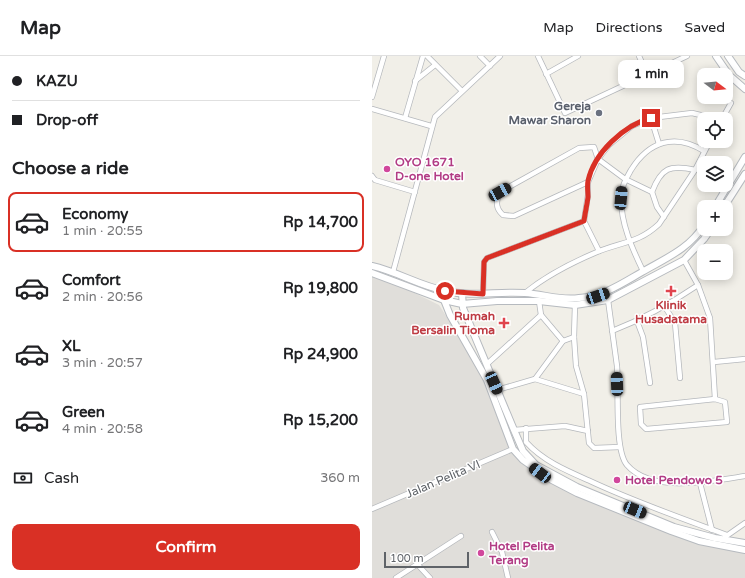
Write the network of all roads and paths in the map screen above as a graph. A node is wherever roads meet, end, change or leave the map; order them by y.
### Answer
1 (384, 56) edge
2 (423, 56) edge
3 (426, 56) edge
4 (480, 56) edge
5 (500, 56) edge
6 (538, 56) edge
7 (578, 56) edge
8 (639, 56) edge
9 (687, 56) edge
10 (716, 56) edge
11 (728, 56) edge
12 (435, 65) junction
13 (490, 66) junction
14 (546, 74) junction
15 (648, 76) junction
16 (745, 76) edge
17 (415, 81) junction
18 (461, 90) junction
19 (745, 90) edge
20 (372, 97) edge
21 (372, 109) edge
22 (697, 114) edge
23 (405, 118) junction
24 (651, 118) junction
25 (432, 126) junction
26 (659, 144) junction
27 (706, 148) edge
28 (704, 151) junction
29 (745, 157) edge
30 (598, 159) junction
31 (695, 170) junction
32 (745, 174) edge
33 (372, 176) edge
34 (625, 180) junction
35 (588, 182) junction
36 (416, 192) junction
37 (652, 192) junction
38 (719, 200) edge
39 (728, 200) edge
40 (664, 217) junction
41 (584, 221) junction
42 (697, 234) edge
43 (706, 236) edge
44 (630, 242) junction
45 (599, 251) junction
46 (684, 260) junction
47 (372, 266) edge
48 (643, 271) junction
49 (393, 272) junction
50 (372, 273) edge
51 (698, 285) junction
52 (445, 291) junction
53 (462, 293) junction
54 (525, 293) junction
55 (483, 294) junction
56 (444, 300) junction
57 (608, 300) junction
58 (539, 301) junction
59 (462, 304) junction
60 (575, 305) junction
61 (664, 307) junction
62 (541, 315) junction
63 (637, 321) junction
64 (612, 331) junction
65 (574, 337) junction
66 (563, 341) junction
67 (745, 359) edge
68 (714, 362) junction
69 (487, 364) junction
70 (680, 378) dead end
71 (535, 379) junction
72 (650, 383) dead end
73 (497, 390) junction
74 (584, 394) junction
75 (715, 399) junction
76 (526, 428) junction
77 (514, 430) junction
78 (588, 431) junction
79 (620, 447) junction
80 (514, 448) junction
81 (745, 476) edge
82 (700, 483) junction
83 (372, 509) edge
84 (745, 523) edge
85 (712, 530) junction
86 (492, 532) dead end
87 (461, 536) dead end
88 (725, 537) junction
89 (745, 543) edge
90 (745, 550) edge
91 (418, 565) junction
92 (396, 578) edge
93 (430, 578) edge
94 (508, 578) edge

1 - 20 street
2 - 17 street
3 - 12 street
4 - 13 street
5 - 13 street
6 - 14 street
7 - 14 street
8 - 15 street
9 - 15 street
10 - 19 main road
11 - 16 main road
12 - 17 street
12 - 18 street
13 - 18 street
14 - 15 street
17 - 23 street
18 - 25 street
21 - 23 street
22 - 24 street
23 - 25 street
24 - 26 street
24 - 30 street
25 - 36 street
26 - 28 street
26 - 34 street
27 - 28 street
28 - 31 street
29 - 38 main road
30 - 34 street
30 - 35 street
30 - 35 street
31 - 37 street
31 - 40 street
32 - 39 main road
33 - 36 street
34 - 37 street
34 - 44 street
35 - 41 street
36 - 49 street
37 - 40 street
40 - 44 street
41 - 45 street
41 - 55 street
42 - 48 main road
43 - 46 main road
44 - 45 street
44 - 48 street
45 - 54 street
46 - 51 street
46 - 57 main road
47 - 49 main road
48 - 54 main road
49 - 52 main road
50 - 56 main road
51 - 61 street
51 - 68 street
52 - 53 main road
52 - 56 main road
53 - 55 main road
53 - 59 main road
54 - 55 main road
56 - 59 main road
56 - 80 main road
57 - 60 main road
57 - 64 street
58 - 59 main road
58 - 60 main road
58 - 62 street
59 - 69 main road
60 - 65 street
61 - 63 street
61 - 70 street
62 - 66 street
62 - 69 street
63 - 64 street
63 - 72 street
64 - 79 street
65 - 66 street
65 - 74 street
66 - 71 street
67 - 68 street
68 - 75 street
69 - 73 main road
71 - 73 street
71 - 74 street
73 - 77 main road
74 - 78 street
75 - 75 street
76 - 77 street
76 - 78 street
76 - 85 street
77 - 88 main road
78 - 79 street
79 - 82 street
80 - 83 street, Jalan Pelita VI
80 - 90 main road
81 - 82 street
82 - 85 street
84 - 88 street
85 - 88 street
86 - 94 street
87 - 91 street
88 - 89 main road
91 - 92 street
91 - 93 street

